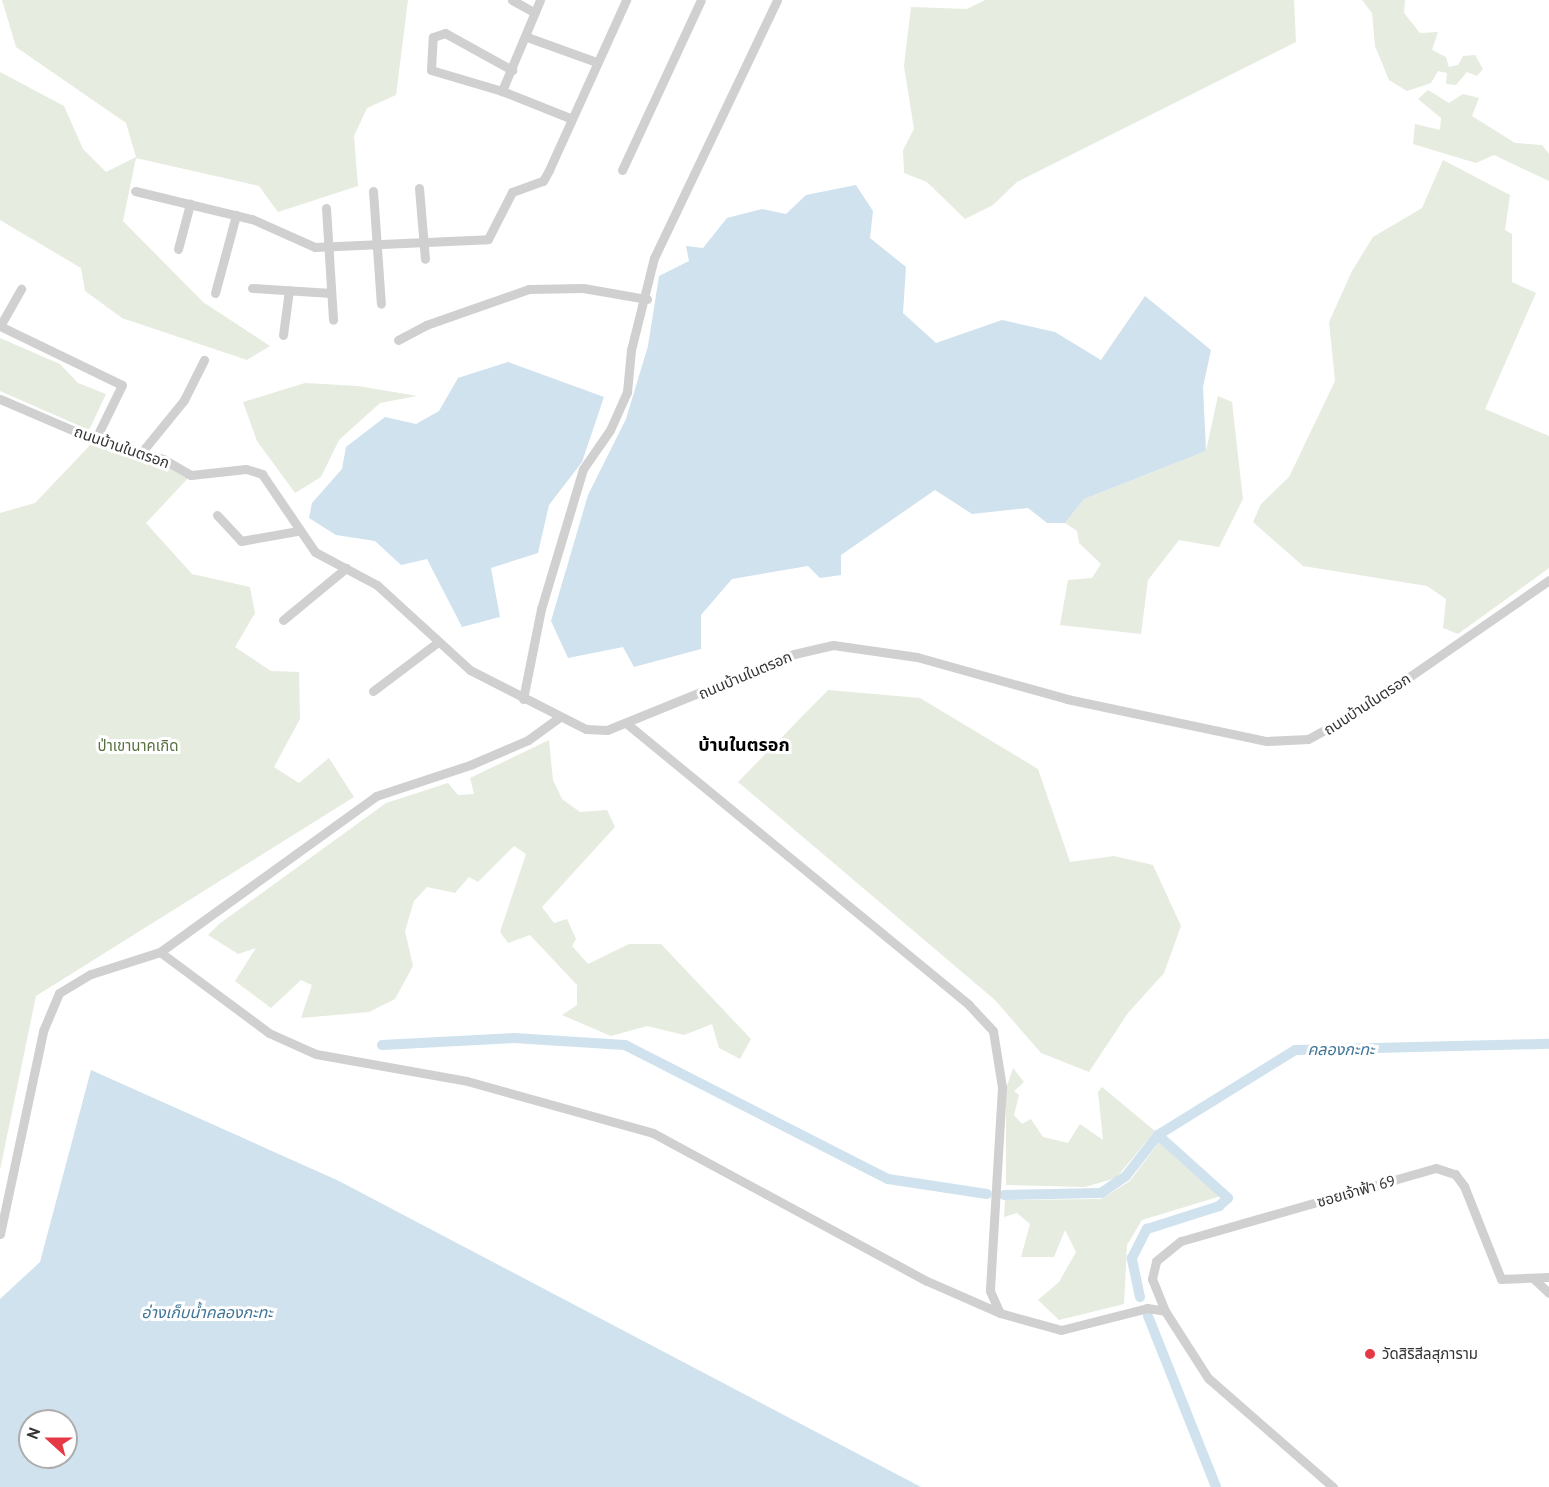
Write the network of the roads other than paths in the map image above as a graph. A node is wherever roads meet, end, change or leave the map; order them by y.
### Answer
1 (512, 0) edge
2 (540, 0) edge
3 (626, 0) edge
4 (701, 0) edge
5 (777, 0) edge
6 (535, 13) junction
7 (526, 37) junction
8 (596, 62) junction
9 (512, 70) junction
10 (502, 92) junction
11 (570, 118) junction
12 (622, 170) dead end
13 (420, 188) dead end
14 (135, 191) dead end
15 (373, 191) dead end
16 (190, 204) junction
17 (326, 208) dead end
18 (236, 215) junction
19 (423, 243) junction
20 (377, 245) junction
21 (328, 248) junction
22 (178, 249) dead end
23 (425, 259) dead end
24 (252, 288) dead end
25 (21, 289) dead end
26 (289, 290) junction
27 (215, 293) dead end
28 (331, 293) junction
29 (647, 299) junction
30 (381, 304) dead end
31 (333, 320) dead end
32 (1, 327) edge
33 (283, 335) dead end
34 (398, 340) dead end
35 (204, 360) dead end
36 (0, 399) edge
37 (94, 440) junction
38 (141, 453) junction
39 (217, 515) dead end
40 (298, 531) junction
41 (346, 568) junction
42 (1549, 580) edge
43 (284, 620) dead end
44 (438, 642) junction
45 (373, 691) dead end
46 (524, 699) junction
47 (558, 718) junction
48 (626, 723) junction
49 (160, 952) junction
50 (0, 1234) edge
51 (1549, 1277) edge
52 (1535, 1280) junction
53 (1549, 1293) edge
54 (1165, 1311) junction
55 (1000, 1313) junction
56 (1334, 1487) edge

1 - 6 street
2 - 6 street
3 - 8 street
4 - 12 street
5 - 29 street
6 - 7 street
7 - 8 street
7 - 9 street
8 - 11 street
9 - 10 street
9 - 10 street
10 - 11 street
11 - 19 street
13 - 19 street
14 - 16 street
15 - 20 street
16 - 18 street
16 - 22 street
17 - 21 street
18 - 21 street
18 - 27 street
19 - 20 street
19 - 23 street
20 - 21 street
20 - 30 street
21 - 28 street
24 - 26 street
25 - 32 street
26 - 28 street
26 - 33 street
28 - 31 street
29 - 34 street
29 - 46 street
32 - 37 street
35 - 38 street
36 - 37 street, ถนนบ้านในตรอก
37 - 38 street, ถนนบ้านในตรอก
38 - 40 street, ถนนบ้านในตรอก
39 - 40 street
40 - 41 street, ถนนบ้านในตรอก
41 - 43 street
41 - 44 street, ถนนบ้านในตรอก
42 - 48 street, ถนนบ้านในตรอก
44 - 45 street
44 - 46 street, ถนนบ้านในตรอก
46 - 47 street, ถนนบ้านในตรอก
47 - 48 street, ถนนบ้านในตรอก
47 - 49 street
48 - 55 street
49 - 50 street
49 - 55 street
51 - 52 street, ซอยเจ้าฟ้า 69
52 - 53 street
52 - 54 street, ซอยเจ้าฟ้า 69
54 - 55 street
54 - 56 street

